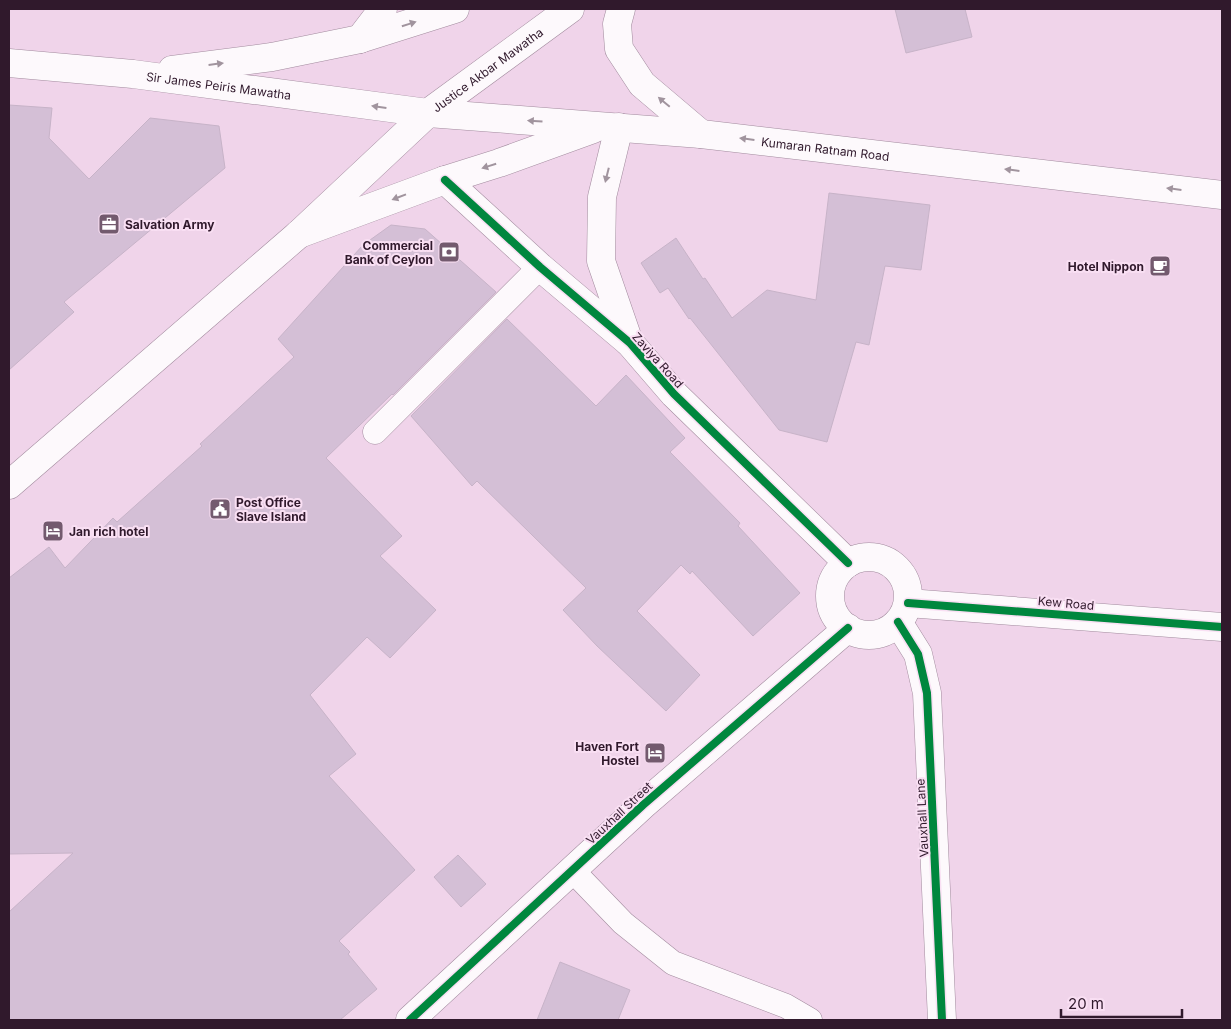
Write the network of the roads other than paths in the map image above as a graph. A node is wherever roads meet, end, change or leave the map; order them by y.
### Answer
1 (383, 9) edge
2 (456, 9) edge
3 (570, 9) edge
4 (621, 9) edge
5 (360, 39) junction
6 (9, 63) edge
7 (133, 74) junction
8 (428, 114) junction
9 (610, 127) junction
10 (701, 134) junction
11 (445, 180) junction
12 (1222, 195) edge
13 (299, 234) junction
14 (540, 268) junction
15 (630, 343) junction
16 (375, 432) dead end
17 (9, 485) edge
18 (848, 563) junction
19 (903, 612) junction
20 (1222, 627) edge
21 (848, 628) junction
22 (573, 871) junction
23 (410, 1020) edge
24 (810, 1020) edge
25 (942, 1020) edge

1 - 5 main road
5 -> 2 main road
3 - 8 main road, Justice Akbar Mawatha
10 -> 4 main road
7 -> 5 main road
6 - 7 main road, Sir James Peiris Mawatha
8 -> 7 main road, Sir James Peiris Mawatha
9 -> 8 main road, Kumaran Ratnam Road
8 - 13 main road, Justice Akbar Mawatha
9 - 10 main road, Kumaran Ratnam Road
9 -> 11 main road
9 -> 15 main road
12 -> 10 main road, Kumaran Ratnam Road
11 -> 13 main road
11 - 14 main road, Zaviya Road
13 - 17 main road, Justice Akbar Mawatha
14 - 15 main road, Zaviya Road
14 - 16 lane
15 - 18 main road, Zaviya Road
18 - 19 main road
18 - 21 main road
19 - 20 main road, Kew Road
19 - 21 main road
19 - 25 main road, Vauxhall Lane
21 - 22 main road, Vauxhall Street
22 - 23 main road, Vauxhall Street
22 - 24 lane

